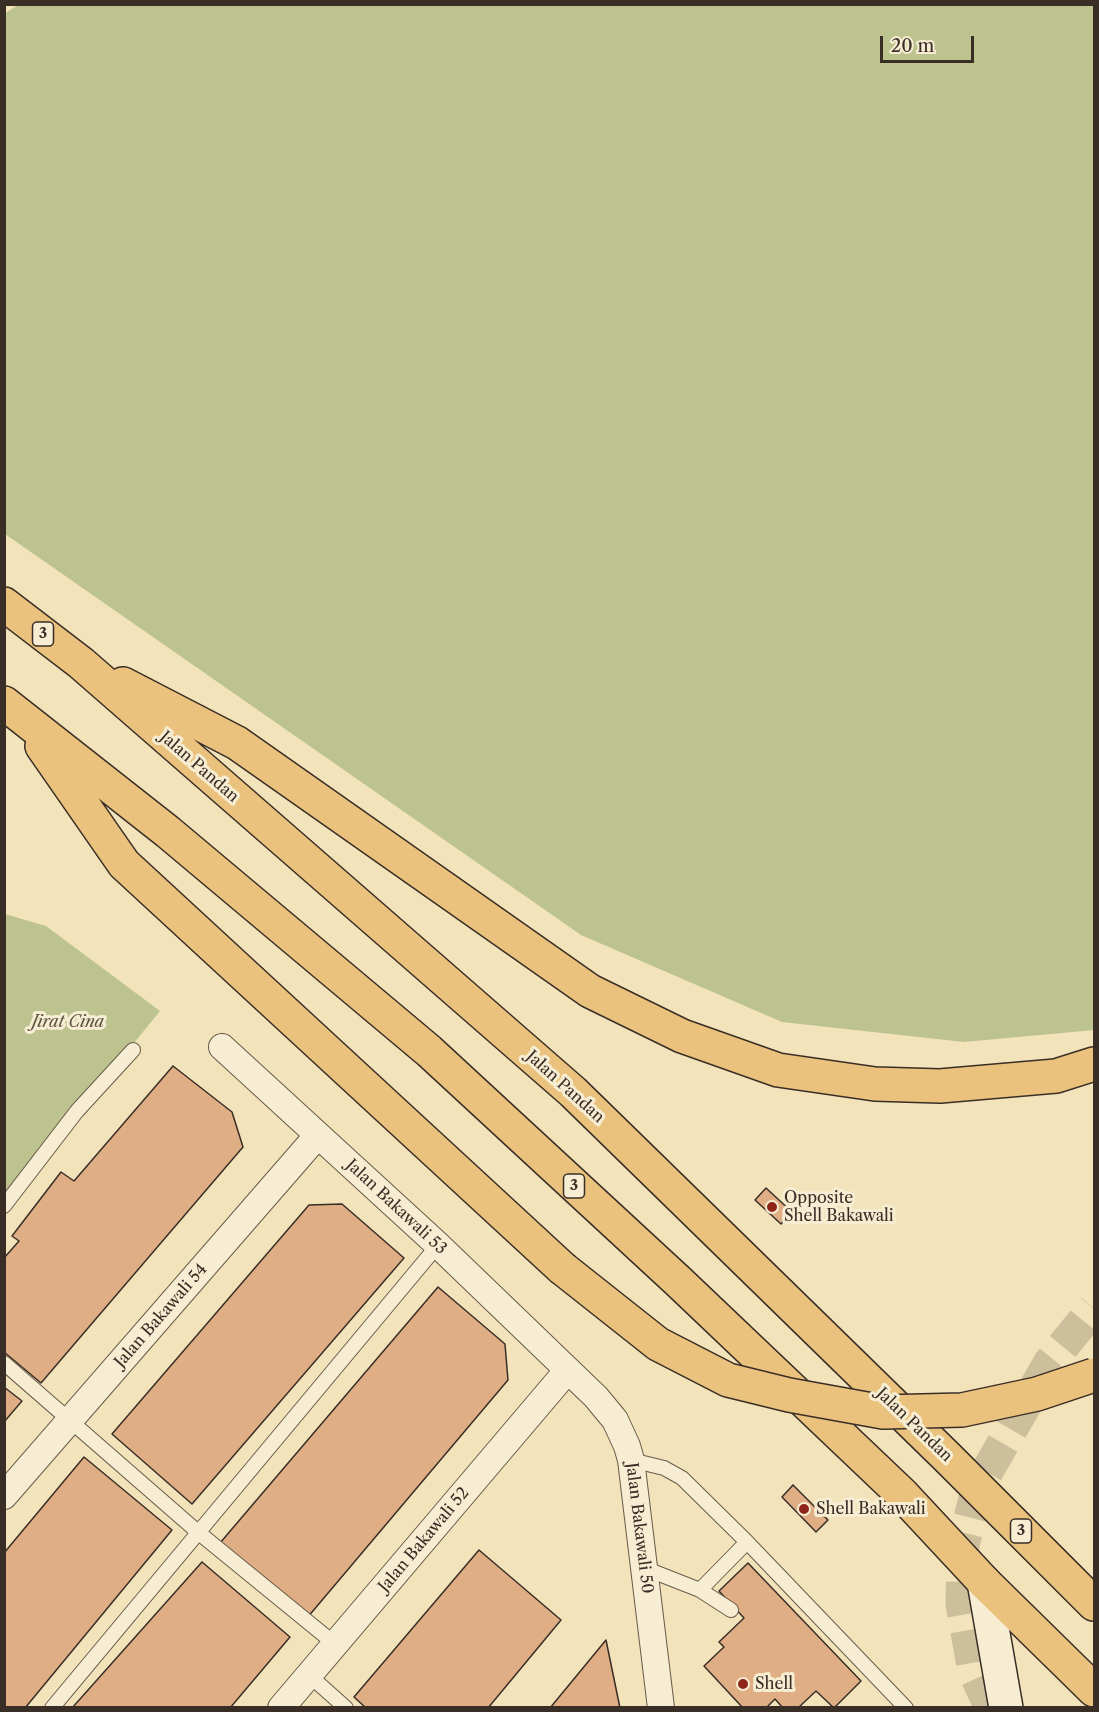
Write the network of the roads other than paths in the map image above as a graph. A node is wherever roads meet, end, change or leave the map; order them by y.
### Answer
1 (4, 604) edge
2 (81, 663) junction
3 (13, 710) edge
4 (222, 1047) dead end
5 (133, 1050) dead end
6 (1095, 1064) edge
7 (318, 1135) junction
8 (4, 1206) edge
9 (438, 1245) junction
10 (4, 1363) edge
11 (567, 1371) junction
12 (1095, 1375) edge
13 (69, 1422) junction
14 (631, 1460) junction
15 (4, 1496) edge
16 (199, 1533) junction
17 (747, 1542) junction
18 (644, 1568) junction
19 (984, 1582) junction
20 (700, 1590) junction
21 (1095, 1604) edge
22 (731, 1610) dead end
23 (335, 1644) junction
24 (309, 1675) junction
25 (1095, 1690) edge
26 (52, 1707) edge
27 (281, 1707) edge
28 (346, 1707) edge
29 (661, 1707) edge
30 (906, 1707) edge
31 (1006, 1707) edge

1 - 2 highway, Jalan Pandan / 3
2 - 6 highway
2 - 21 highway, Jalan Pandan / 3
3 - 12 highway, bridge
3 - 19 highway, 3
4 - 7 street, Jalan Bakawali 53
5 - 8 lane
7 - 9 street, Jalan Bakawali 53
7 - 13 street, Jalan Bakawali 54
9 - 11 street, Jalan Bakawali 53
9 - 16 lane
10 - 13 lane
11 - 14 street, Jalan Bakawali 50
11 - 23 street, Jalan Bakawali 52
13 - 15 street, Jalan Bakawali 54
13 - 16 lane
14 - 17 lane
14 - 18 street, Jalan Bakawali 50
16 - 23 lane
16 - 26 lane
17 - 20 lane
17 - 30 lane
18 - 20 lane
18 - 29 street, Jalan Bakawali 50
19 - 25 highway, 3
19 - 31 main road
20 - 22 lane
23 - 24 street, Jalan Bakawali 52
24 - 27 street, Jalan Bakawali 52
24 - 28 lane

